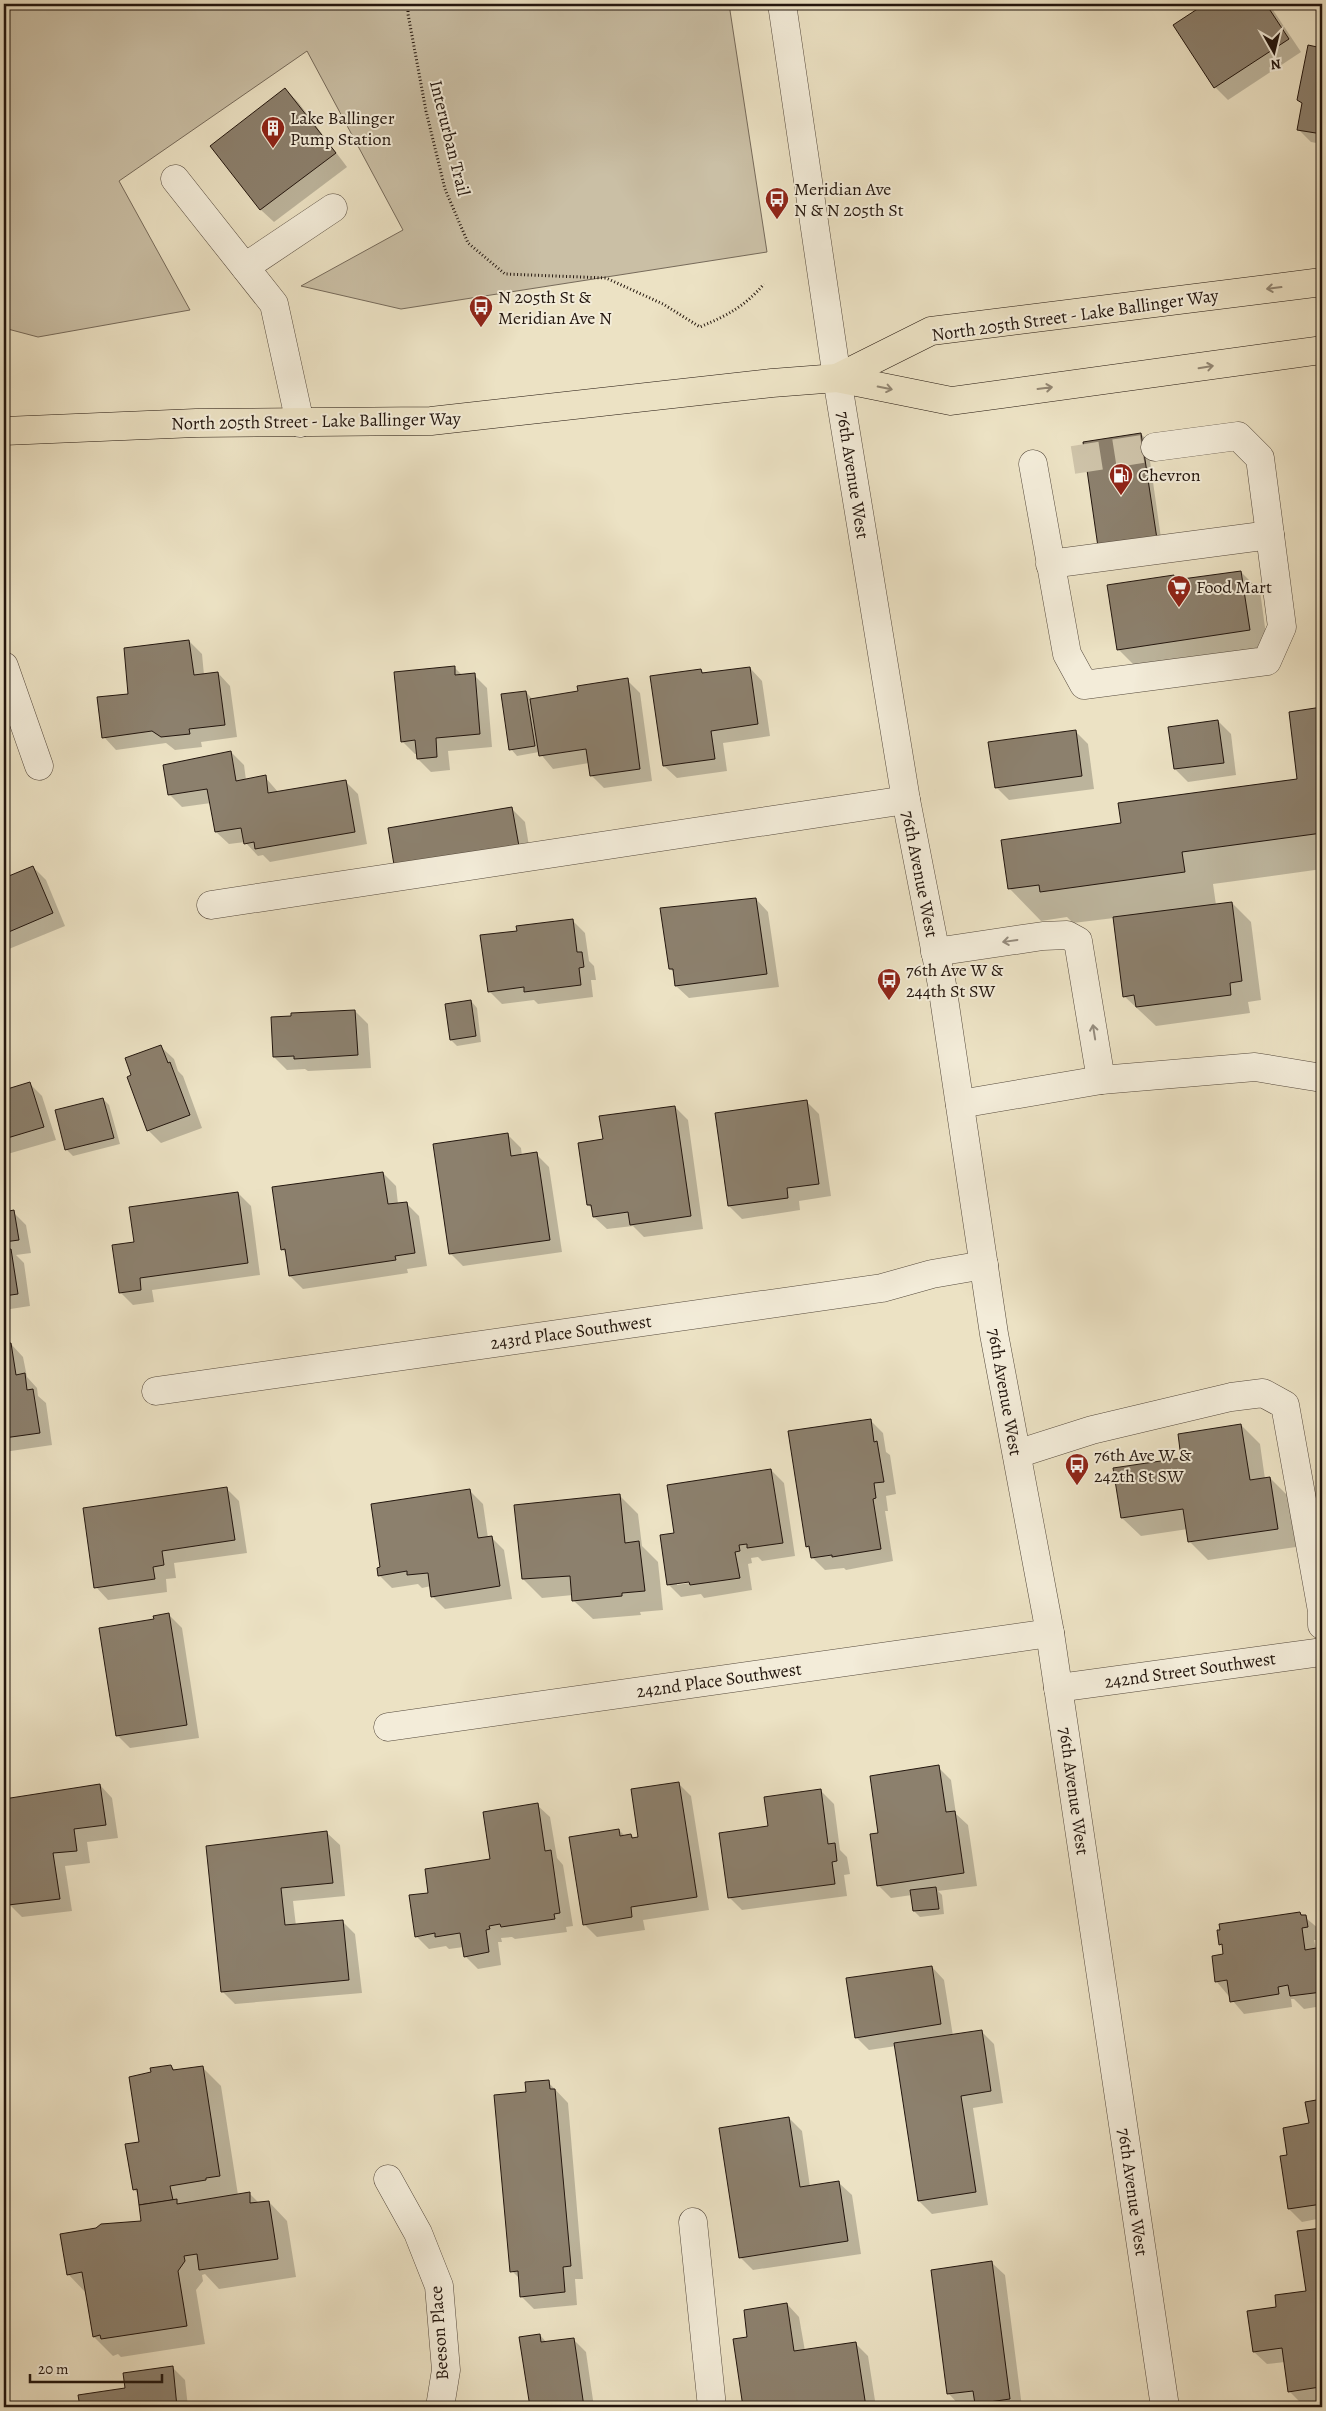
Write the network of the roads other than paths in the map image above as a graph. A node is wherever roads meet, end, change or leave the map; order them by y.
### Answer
1 (782, 4) edge
2 (175, 179) dead end
3 (333, 208) dead end
4 (244, 267) junction
5 (1322, 282) edge
6 (1322, 350) edge
7 (837, 378) junction
8 (300, 423) junction
9 (4, 431) edge
10 (1155, 447) tunnel mouth
11 (1033, 464) dead end
12 (1270, 535) junction
13 (1050, 564) junction
14 (4, 666) edge
15 (39, 766) dead end
16 (906, 800) junction
17 (211, 905) dead end
18 (936, 952) junction
19 (1322, 1078) edge
20 (1102, 1080) junction
21 (960, 1104) junction
22 (984, 1265) junction
23 (156, 1391) dead end
24 (1017, 1454) junction
25 (1322, 1625) edge
26 (1050, 1633) junction
27 (1322, 1652) edge
28 (1058, 1688) junction
29 (388, 1727) dead end
30 (388, 2179) dead end
31 (693, 2222) dead end
32 (440, 2407) edge
33 (712, 2407) edge
34 (1165, 2407) edge

1 - 7 street, 76th Avenue West
2 - 4 street
3 - 4 street
4 - 8 street
5 -> 7 main road, North 205th Street - Lake Ballinger Way
7 -> 6 main road, North 205th Street - Lake Ballinger Way
7 - 8 main road, North 205th Street - Lake Ballinger Way
7 - 16 street, 76th Avenue West
8 - 9 main road, North 205th Street - Lake Ballinger Way
10 - 12 street
11 - 13 street
12 - 13 street
12 - 13 street
14 - 15 street
16 - 17 street
16 - 18 street, 76th Avenue West
20 -> 18 street
18 - 21 street, 76th Avenue West
19 - 20 street
20 - 21 street
21 - 22 street, 76th Avenue West
22 - 23 street, 243rd Place Southwest
22 - 24 street, 76th Avenue West
24 - 25 street
24 - 26 street, 76th Avenue West
26 - 28 street, 76th Avenue West
26 - 29 street, 242nd Place Southwest
27 - 28 street, 242nd Street Southwest
28 - 34 street, 76th Avenue West
30 - 32 street, Beeson Place
31 - 33 street

